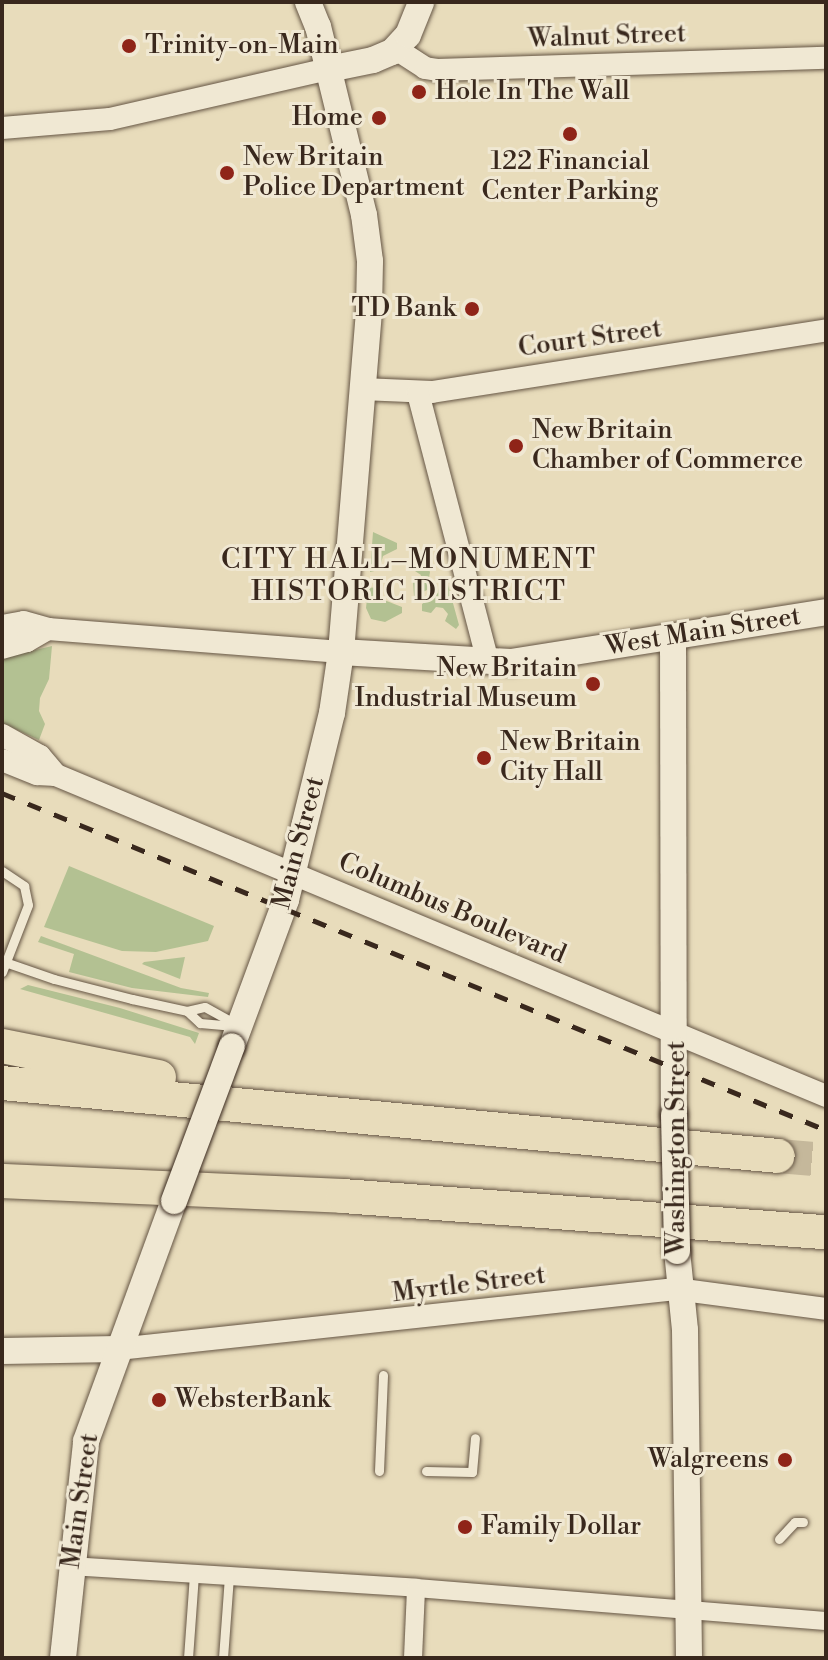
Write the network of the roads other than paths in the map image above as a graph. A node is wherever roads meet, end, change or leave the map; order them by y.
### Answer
1 (308, 2) edge
2 (421, 2) edge
3 (396, 49) junction
4 (826, 58) edge
5 (329, 69) junction
6 (2, 128) edge
7 (826, 330) edge
8 (362, 389) junction
9 (418, 393) junction
10 (826, 612) edge
11 (2, 626) edge
12 (48, 629) junction
13 (673, 637) junction
14 (2, 648) edge
15 (341, 652) junction
16 (488, 662) junction
17 (2, 735) edge
18 (2, 760) edge
19 (56, 775) junction
20 (2, 871) edge
21 (293, 873) junction
22 (3, 965) edge
23 (187, 1011) junction
24 (676, 1033) junction
25 (236, 1036) junction
26 (2, 1046) edge
27 (2, 1083) edge
28 (826, 1096) edge
29 (387, 1119) junction
30 (778, 1156) tunnel mouth
31 (2, 1181) edge
32 (89, 1185) junction
33 (2, 1200) edge
34 (826, 1232) edge
35 (680, 1289) junction
36 (826, 1309) edge
37 (118, 1349) junction
38 (2, 1351) edge
39 (383, 1375) dead end
40 (475, 1438) dead end
41 (379, 1471) dead end
42 (426, 1471) dead end
43 (803, 1522) dead end
44 (779, 1539) dead end
45 (71, 1566) junction
46 (194, 1574) junction
47 (229, 1576) junction
48 (416, 1588) junction
49 (688, 1610) junction
50 (826, 1621) edge
51 (63, 1658) edge
52 (188, 1658) edge
53 (223, 1658) edge
54 (413, 1658) edge
55 (689, 1658) edge

1 - 5 main road, Main Street
2 - 3 main road
3 - 4 street, Walnut Street
3 - 5 main road
5 - 6 street
5 - 8 main road, Main Street
7 - 9 street, Court Street
8 - 9 street, Court Street
8 - 15 main road, Main Street
9 - 16 street
10 - 13 main road, West Main Street
11 - 12 street
12 - 14 street
12 - 15 street
13 - 16 main road, West Main Street
13 - 24 main road, Washington Street
15 - 16 main road, West Main Street
15 - 21 main road, Main Street
17 - 19 street, Columbus Boulevard
18 - 19 street, Columbus Boulevard
19 - 21 street, Columbus Boulevard
20 - 22 lane
21 - 24 street, Columbus Boulevard
21 - 25 main road, Main Street
22 - 23 lane
23 - 25 lane
23 - 25 lane
24 - 28 street, Columbus Boulevard
24 - 35 main road, Washington Street, bridge
25 - 37 main road, Main Street, bridge
26 - 29 highway
27 - 29 highway
29 - 30 highway
31 - 32 highway
32 - 33 highway
32 - 34 highway
35 - 36 street, Myrtle Street
35 - 37 street, Myrtle Street
35 - 49 main road, Washington Street
37 - 38 main road
37 - 45 main road, Main Street
39 - 41 lane
40 - 42 lane
43 - 44 lane
45 - 46 street
45 - 51 main road, Main Street
46 - 47 street
46 - 52 lane
47 - 48 street
47 - 53 lane
48 - 49 street
48 - 54 street
49 - 50 street
49 - 55 main road, Washington Street

